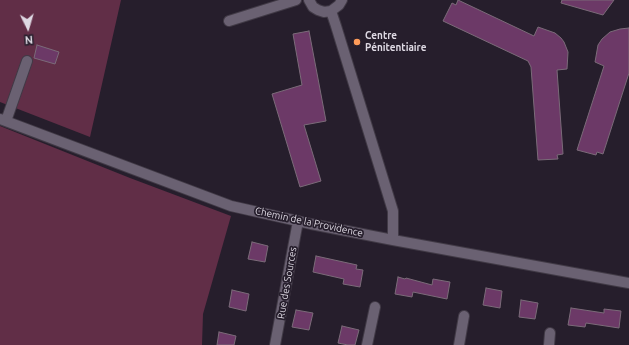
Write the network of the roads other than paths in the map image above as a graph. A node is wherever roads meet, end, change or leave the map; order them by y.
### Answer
1 (296, 0) edge
2 (309, 0) edge
3 (342, 0) edge
4 (330, 11) junction
5 (229, 20) dead end
6 (26, 61) dead end
7 (3, 120) edge
8 (298, 220) junction
9 (393, 240) junction
10 (629, 283) edge
11 (376, 307) dead end
12 (464, 316) dead end
13 (550, 333) dead end
14 (275, 345) edge
15 (367, 345) edge
16 (459, 345) edge
17 (549, 345) edge

1 - 5 street
2 - 4 street
3 - 4 street
4 - 9 street
6 - 7 street
7 - 8 street, Chemin de la Providence
8 - 9 street, Chemin de la Providence
8 - 14 street, Rue des Sources
9 - 10 street, Chemin de la Providence
11 - 15 street
12 - 16 street
13 - 17 street

